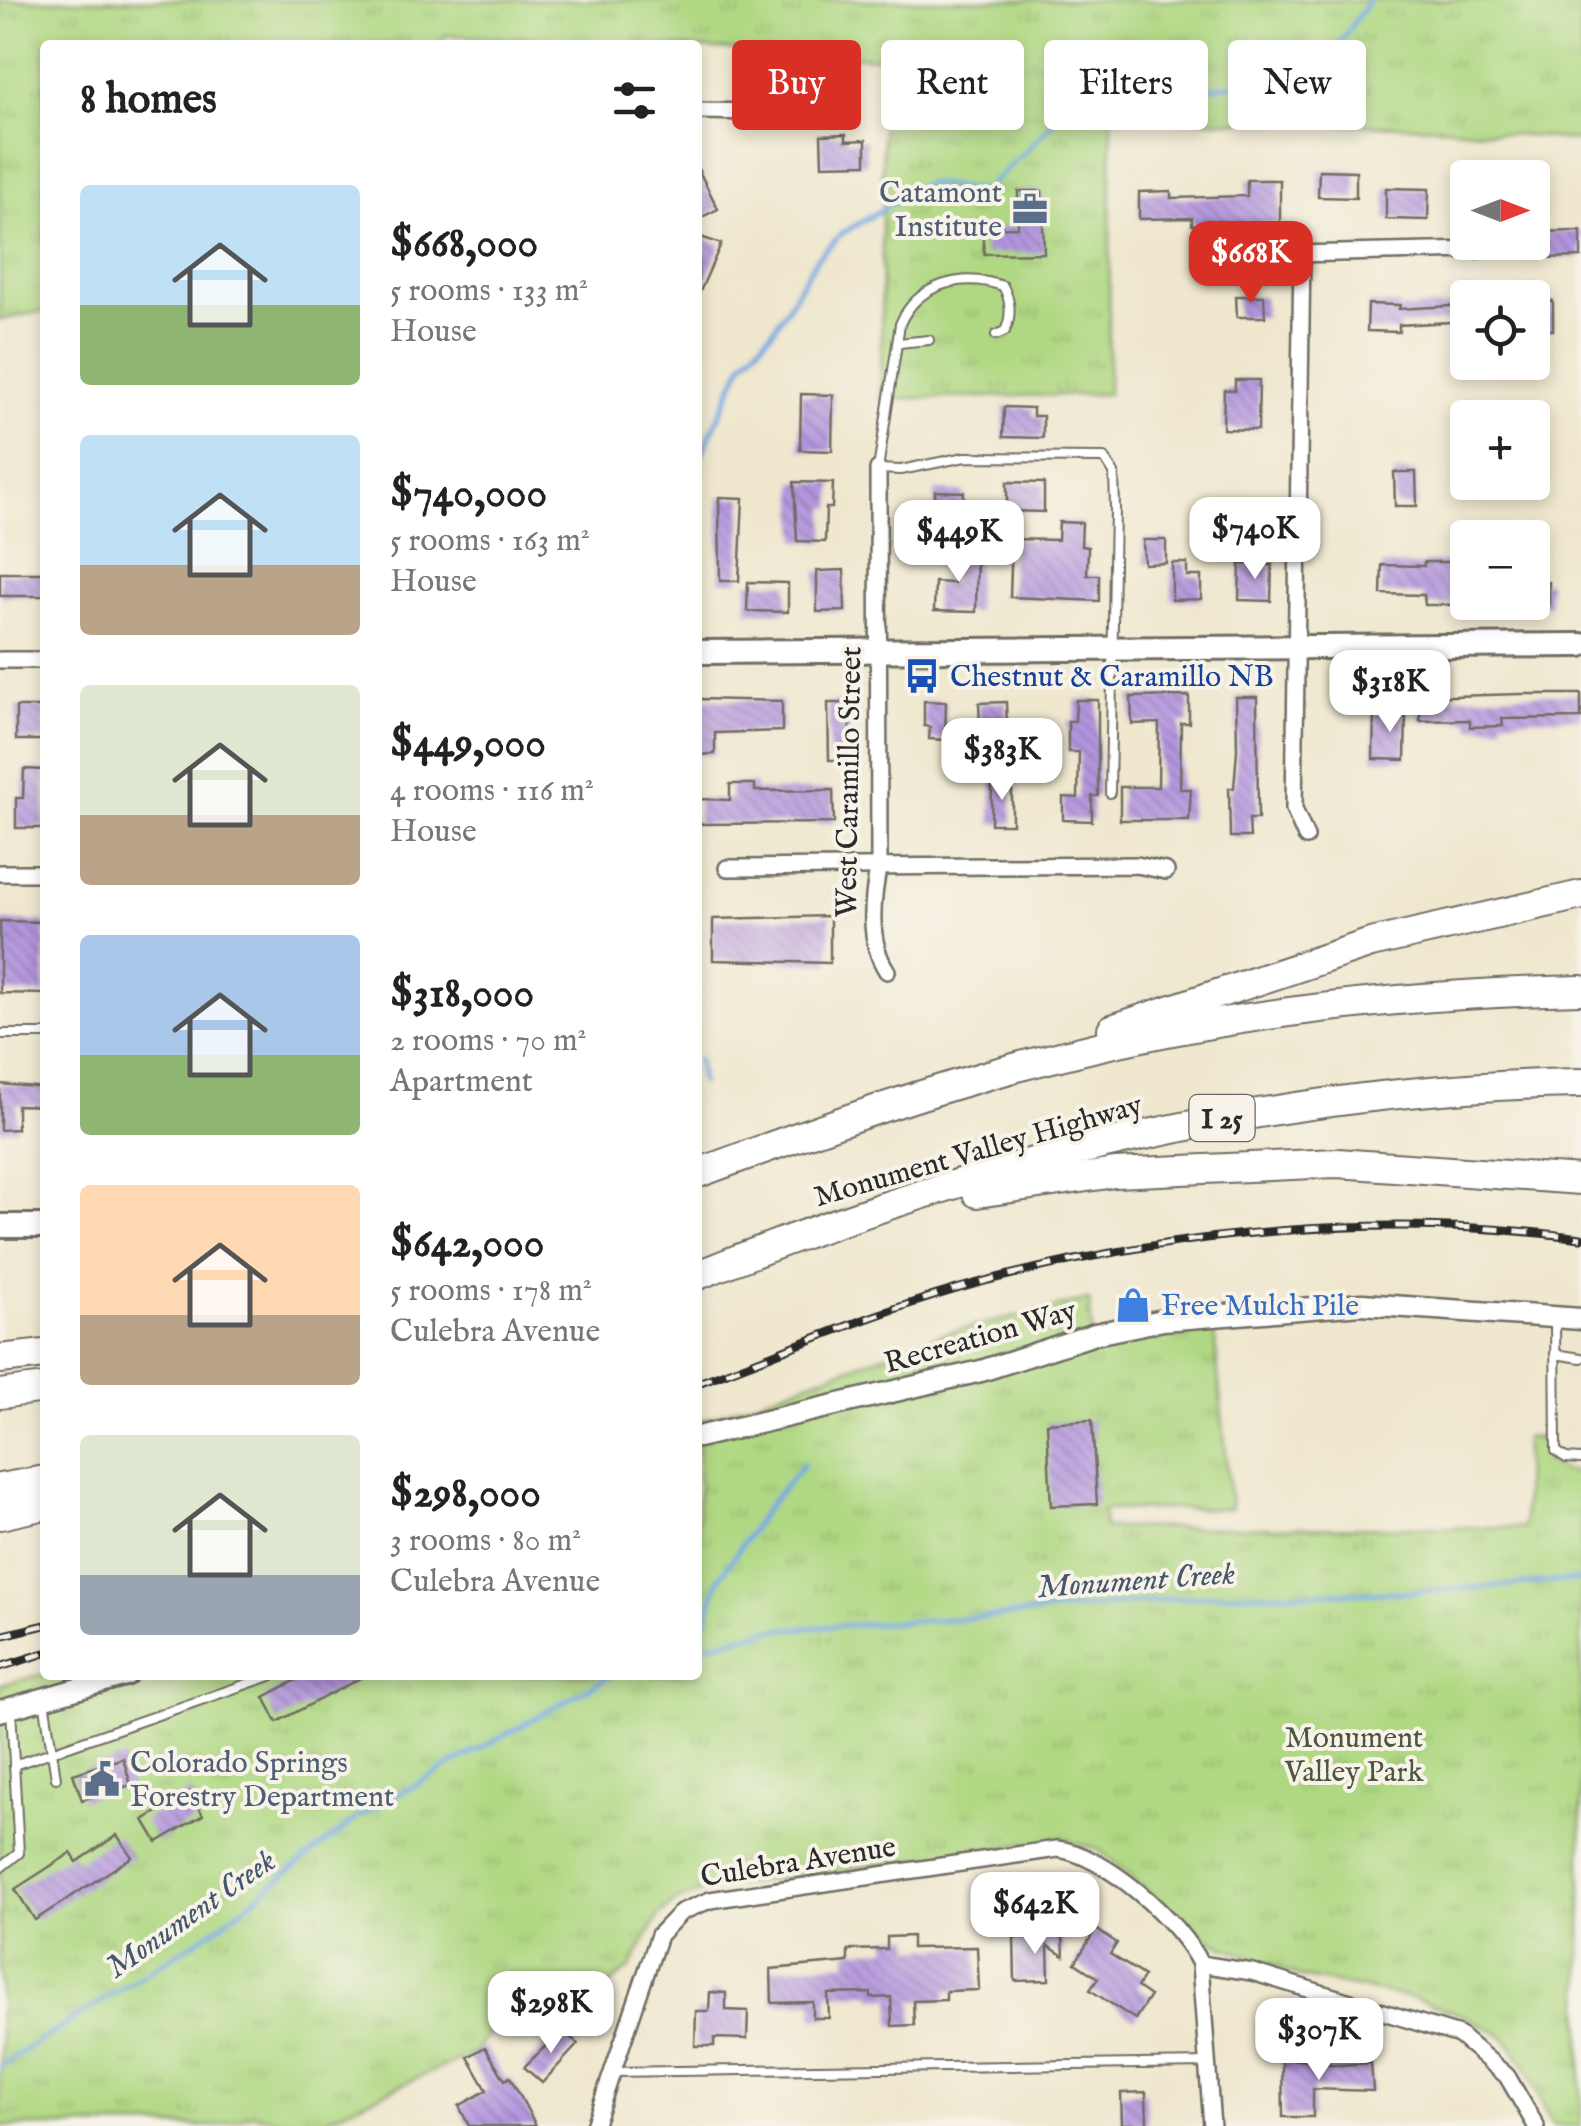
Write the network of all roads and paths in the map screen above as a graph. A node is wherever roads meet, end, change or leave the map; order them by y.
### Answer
1 (702, 111) edge
2 (732, 112) edge
3 (1450, 250) edge
4 (1302, 253) junction
5 (1203, 256) dead end
6 (996, 336) dead end
7 (929, 340) dead end
8 (898, 343) junction
9 (878, 469) junction
10 (1581, 645) edge
11 (1296, 648) junction
12 (1110, 649) junction
13 (881, 651) junction
14 (702, 652) edge
15 (0, 660) edge
16 (40, 660) edge
17 (1110, 793) dead end
18 (1306, 837) dead end
19 (879, 864) junction
20 (728, 868) dead end
21 (1166, 872) dead end
22 (0, 873) edge
23 (40, 873) edge
24 (1581, 895) edge
25 (888, 972) dead end
26 (1581, 990) edge
27 (0, 1034) edge
28 (40, 1034) edge
29 (991, 1074) junction
30 (1581, 1083) edge
31 (702, 1172) edge
32 (1581, 1180) edge
33 (872, 1208) junction
34 (0, 1226) edge
35 (40, 1226) edge
36 (702, 1274) edge
37 (1555, 1316) junction
38 (1581, 1318) edge
39 (1555, 1354) junction
40 (40, 1355) edge
41 (1581, 1358) edge
42 (0, 1359) edge
43 (40, 1389) edge
44 (0, 1394) edge
45 (702, 1436) edge
46 (1581, 1459) edge
47 (40, 1481) edge
48 (0, 1488) edge
49 (40, 1506) edge
50 (0, 1515) edge
51 (110, 1680) edge
52 (260, 1680) edge
53 (44, 1700) junction
54 (6, 1710) edge
55 (52, 1750) junction
56 (14, 1765) junction
57 (56, 1778) dead end
58 (0, 1868) edge
59 (1200, 1964) junction
60 (1210, 2063) junction
61 (613, 2072) junction
62 (597, 2124) edge
63 (1212, 2126) edge
64 (1536, 2126) edge

1 - 2 street
3 - 4 street
4 - 5 street
4 - 11 street
6 - 8 lane
7 - 8 lane
8 - 9 lane
9 - 12 lane
9 - 13 street, West Caramillo Street
10 - 11 main road
11 - 12 main road
11 - 18 street
12 - 13 main road
12 - 17 lane
13 - 14 main road
13 - 19 street, West Caramillo Street
15 - 16 street
19 - 20 street
19 - 21 street
19 - 25 street, West Caramillo Street
22 - 23 street
24 - 29 highway
26 - 29 highway, Monument Valley Highway
27 - 28 lane
29 - 31 highway, Monument Valley Highway
30 - 33 highway, Monument Valley Highway / I 25
32 - 33 highway
33 - 36 highway, Monument Valley Highway / I 25
34 - 35 main road
37 - 38 street, Recreation Way
37 - 39 lane
37 - 45 street, Recreation Way
39 - 41 lane
39 - 46 lane
40 - 42 highway
43 - 44 highway
47 - 48 highway
49 - 50 highway
51 - 53 street
52 - 55 lane
53 - 54 street
53 - 55 lane
54 - 56 lane
55 - 56 lane
55 - 57 lane
56 - 58 lane
59 - 60 street
59 - 61 street, Culebra Avenue
59 - 64 street
60 - 61 lane
60 - 63 street
61 - 62 street, Culebra Avenue

